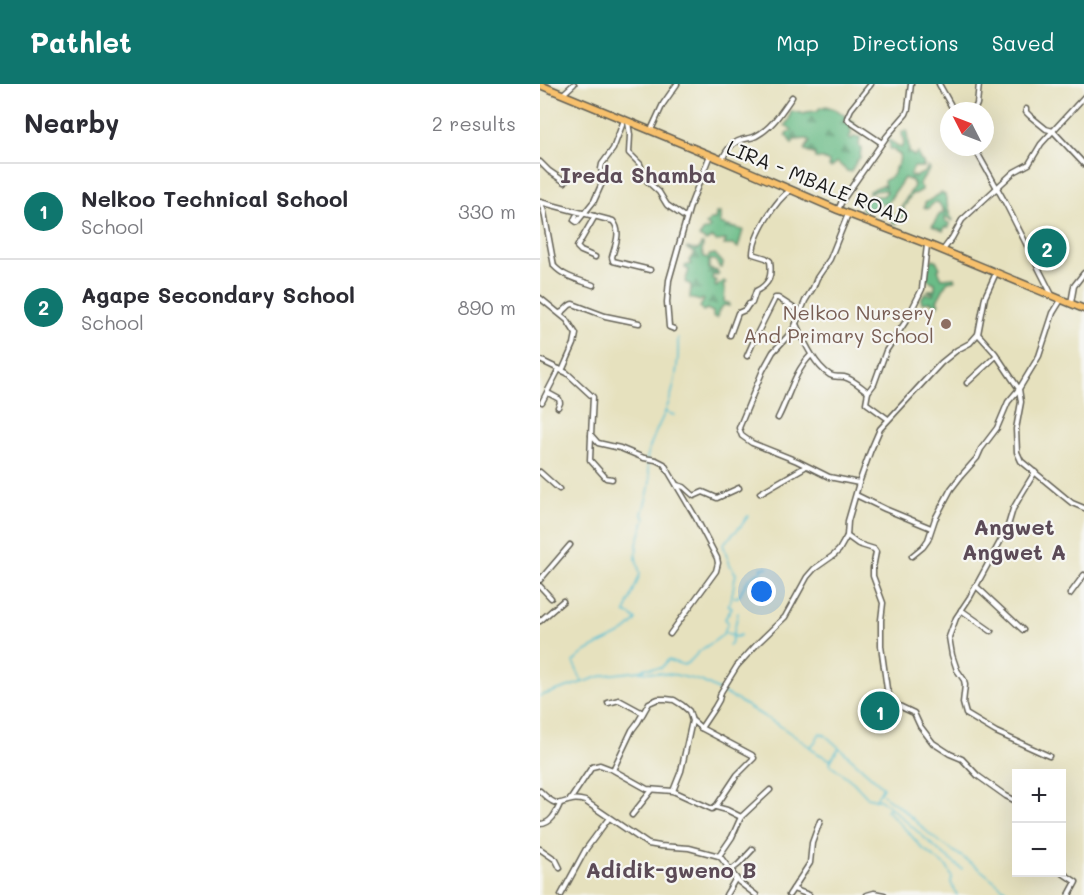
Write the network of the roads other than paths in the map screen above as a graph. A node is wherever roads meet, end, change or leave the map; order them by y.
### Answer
1 (574, 84) edge
2 (677, 84) edge
3 (871, 84) edge
4 (911, 84) edge
5 (939, 84) edge
6 (979, 84) edge
7 (540, 85) edge
8 (562, 94) junction
9 (792, 97) dead end
10 (1084, 97) edge
11 (949, 102) edge
12 (976, 102) edge
13 (1026, 109) dead end
14 (626, 121) junction
15 (650, 131) junction
16 (1053, 131) junction
17 (882, 143) junction
18 (710, 155) junction
19 (979, 156) edge
20 (722, 160) junction
21 (540, 162) edge
22 (1084, 164) edge
23 (565, 182) dead end
24 (996, 187) junction
25 (792, 189) junction
26 (540, 202) edge
27 (838, 210) junction
28 (585, 213) junction
29 (848, 214) junction
30 (576, 216) dead end
31 (595, 216) junction
32 (686, 218) junction
33 (927, 244) junction
34 (942, 250) junction
35 (595, 257) dead end
36 (650, 270) dead end
37 (996, 273) junction
38 (1084, 273) edge
39 (593, 285) dead end
40 (1053, 296) junction
41 (540, 298) edge
42 (1061, 300) junction
43 (1070, 303) junction
44 (1084, 309) edge
45 (560, 313) junction
46 (801, 314) junction
47 (639, 323) dead end
48 (796, 323) junction
49 (674, 329) dead end
50 (978, 334) junction
51 (729, 335) dead end
52 (811, 355) junction
53 (747, 356) dead end
54 (996, 356) junction
55 (540, 360) edge
56 (561, 370) junction
57 (967, 383) dead end
58 (1019, 389) junction
59 (868, 392) junction
60 (548, 393) junction
61 (542, 402) dead end
62 (558, 407) dead end
63 (778, 418) dead end
64 (888, 419) junction
65 (591, 435) junction
66 (805, 466) junction
67 (540, 472) edge
68 (1035, 472) junction
69 (612, 479) dead end
70 (859, 483) junction
71 (676, 484) junction
72 (739, 488) dead end
73 (559, 489) dead end
74 (760, 493) dead end
75 (856, 495) junction
76 (1084, 508) edge
77 (931, 528) junction
78 (847, 536) junction
79 (570, 545) dead end
80 (912, 556) dead end
81 (1084, 575) edge
82 (540, 580) edge
83 (540, 586) edge
84 (976, 586) junction
85 (1070, 594) dead end
86 (551, 598) dead end
87 (563, 602) dead end
88 (961, 610) junction
89 (540, 621) edge
90 (1023, 630) dead end
91 (991, 631) dead end
92 (670, 634) dead end
93 (608, 703) dead end
94 (643, 713) junction
95 (692, 721) junction
96 (702, 728) junction
97 (1049, 756) dead end
98 (613, 770) junction
99 (652, 790) junction
100 (770, 790) dead end
101 (540, 791) edge
102 (673, 791) junction
103 (1012, 799) edge
104 (570, 800) junction
105 (560, 804) junction
106 (715, 807) junction
107 (632, 815) dead end
108 (741, 817) junction
109 (609, 818) junction
110 (820, 821) dead end
111 (540, 824) edge
112 (540, 849) edge
113 (753, 849) dead end
114 (718, 856) junction
115 (560, 867) dead end
116 (730, 871) junction
117 (1066, 876) edge
118 (736, 878) junction
119 (793, 889) junction
120 (561, 895) edge
121 (726, 895) edge
122 (756, 895) edge
123 (789, 895) edge
124 (809, 895) edge
125 (867, 895) edge
126 (884, 895) edge
127 (1069, 895) edge

1 - 8 street
2 - 15 street
3 - 17 street
4 - 17 street
5 - 11 street
6 - 12 street
7 - 8 main road, LIRA - MBALE ROAD
8 - 14 main road, LIRA - MBALE ROAD
9 - 20 street
10 - 16 street
13 - 16 street
14 - 15 main road, LIRA - MBALE ROAD
14 - 28 street
14 - 32 street
15 - 18 main road, LIRA - MBALE ROAD
16 - 22 street
16 - 24 street
17 - 27 street
18 - 20 main road, LIRA - MBALE ROAD
18 - 32 street
19 - 24 street
20 - 25 main road, LIRA - MBALE ROAD
21 - 23 street
24 - 34 street
24 - 40 street
25 - 27 main road, LIRA - MBALE ROAD
25 - 51 street
26 - 28 street
26 - 39 street
27 - 29 main road, LIRA - MBALE ROAD
28 - 30 street
28 - 31 street
29 - 33 main road, LIRA - MBALE ROAD
29 - 46 street
31 - 35 street
31 - 36 street
32 - 49 street
33 - 34 main road, LIRA - MBALE ROAD
33 - 59 street
34 - 37 main road, LIRA - MBALE ROAD
37 - 40 main road, LIRA - MBALE ROAD
37 - 50 street
38 - 43 street
40 - 42 main road, LIRA - MBALE ROAD
41 - 45 street
42 - 43 main road, LIRA - MBALE ROAD
42 - 58 street
43 - 44 main road, LIRA - MBALE ROAD
45 - 47 street
45 - 56 street
46 - 48 street
46 - 53 street
48 - 52 street
48 - 66 street
50 - 54 street
50 - 64 street
52 - 59 street
52 - 63 street
54 - 57 street
54 - 58 street
55 - 56 street
56 - 60 street
56 - 65 street
58 - 68 street
58 - 77 street
59 - 64 street
60 - 61 street
60 - 62 street
64 - 70 street
65 - 69 street
65 - 71 street
66 - 70 street
66 - 74 street
67 - 73 street
68 - 76 street
68 - 84 street
70 - 75 street
71 - 72 street
71 - 92 street
75 - 77 street
75 - 78 street
77 - 80 street
78 - 96 street
78 - 103 street
79 - 82 street
81 - 85 street
83 - 86 street
84 - 88 street
84 - 90 street
87 - 89 street
88 - 91 street
88 - 97 street
93 - 94 street
94 - 95 street
94 - 98 street
95 - 96 street
95 - 102 street
96 - 106 street
98 - 99 street
98 - 104 street
99 - 102 street
99 - 107 street
100 - 108 street
101 - 105 street
102 - 106 street
104 - 105 street
104 - 109 street
105 - 111 street
106 - 108 street
108 - 114 street
109 - 114 street
109 - 120 street
110 - 119 street
112 - 115 street
113 - 116 street
114 - 116 street
116 - 118 street
117 - 127 street
118 - 121 street
118 - 122 street
119 - 123 street
119 - 124 street
125 - 126 street

